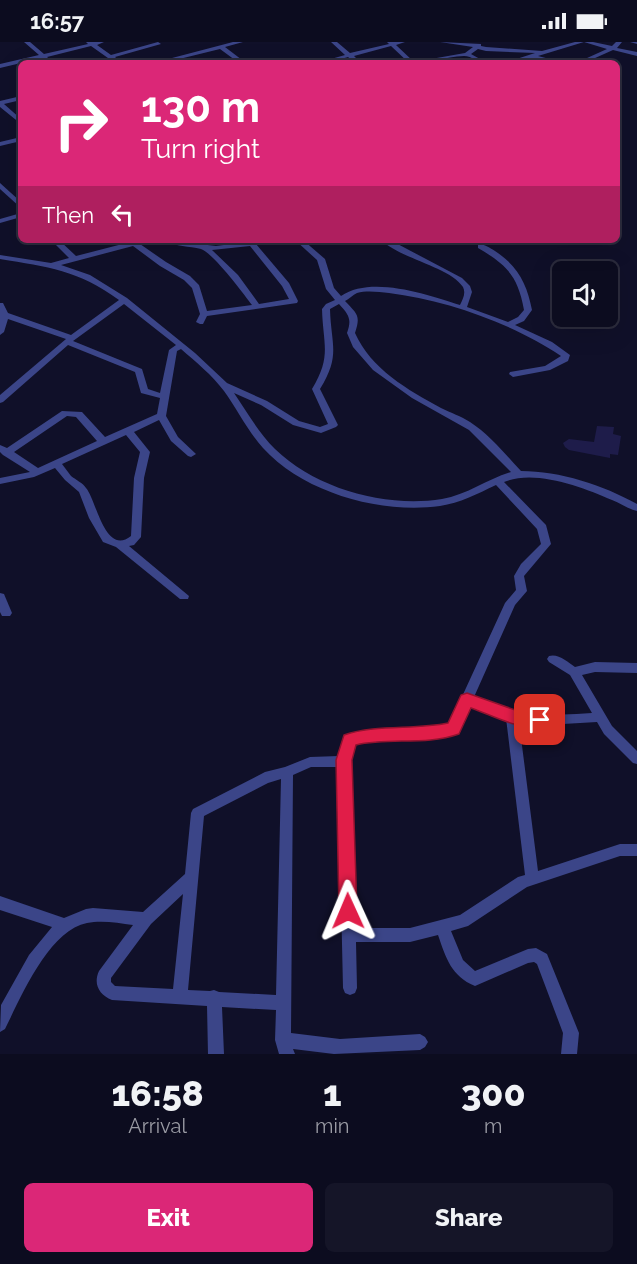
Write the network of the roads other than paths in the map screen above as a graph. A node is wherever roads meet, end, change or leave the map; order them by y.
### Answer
1 (28, 42) edge
2 (101, 42) edge
3 (240, 42) edge
4 (334, 42) edge
5 (402, 42) edge
6 (443, 42) edge
7 (459, 42) edge
8 (490, 42) edge
9 (501, 42) edge
10 (543, 42) edge
11 (581, 42) edge
12 (586, 42) edge
13 (619, 42) edge
14 (90, 43) edge
15 (391, 43) edge
16 (158, 44) dead end
17 (222, 45) edge
18 (466, 45) junction
19 (475, 47) junction
20 (613, 48) junction
21 (559, 49) junction
22 (530, 51) junction
23 (467, 54) junction
24 (538, 54) junction
25 (637, 54) edge
26 (349, 55) junction
27 (43, 56) junction
28 (0, 57) edge
29 (110, 57) junction
30 (26, 60) edge
31 (48, 60) edge
32 (114, 60) edge
33 (173, 60) edge
34 (240, 60) edge
35 (331, 60) edge
36 (355, 60) edge
37 (411, 60) edge
38 (432, 60) edge
39 (478, 60) edge
40 (517, 60) edge
41 (554, 60) edge
42 (586, 60) edge
43 (18, 62) edge
44 (9, 64) junction
45 (0, 66) edge
46 (18, 99) edge
47 (0, 103) edge
48 (18, 119) edge
49 (18, 140) edge
50 (0, 144) edge
51 (0, 185) edge
52 (18, 203) edge
53 (18, 216) edge
54 (0, 221) edge
55 (58, 243) edge
56 (138, 243) edge
57 (182, 243) edge
58 (244, 243) edge
59 (251, 243) edge
60 (303, 243) edge
61 (388, 243) edge
62 (135, 244) junction
63 (481, 246) dead end
64 (207, 249) junction
65 (0, 257) edge
66 (74, 259) junction
67 (51, 265) junction
68 (124, 300) junction
69 (341, 300) junction
70 (0, 305) edge
71 (256, 305) junction
72 (463, 308) junction
73 (5, 315) junction
74 (508, 325) junction
75 (0, 332) edge
76 (69, 340) junction
77 (182, 346) junction
78 (513, 374) dead end
79 (223, 384) junction
80 (165, 393) junction
81 (0, 400) edge
82 (161, 416) junction
83 (128, 431) junction
84 (105, 441) junction
85 (3, 450) edge
86 (190, 454) dead end
87 (56, 463) junction
88 (36, 471) junction
89 (518, 474) junction
90 (0, 481) edge
91 (498, 482) junction
92 (637, 508) edge
93 (120, 544) junction
94 (184, 596) dead end
95 (0, 597) edge
96 (6, 613) dead end
97 (554, 659) dead end
98 (637, 668) edge
99 (574, 672) junction
100 (467, 699) junction
101 (512, 716) junction
102 (599, 717) junction
103 (637, 759) edge
104 (344, 760) junction
105 (287, 772) junction
106 (637, 850) edge
107 (192, 877) junction
108 (532, 879) junction
109 (0, 903) edge
110 (146, 919) junction
111 (63, 924) junction
112 (442, 927) junction
113 (349, 935) junction
114 (350, 988) dead end
115 (180, 995) junction
116 (214, 997) junction
117 (283, 1003) junction
118 (0, 1024) edge
119 (420, 1042) dead end
120 (285, 1047) edge
121 (216, 1054) edge
122 (569, 1054) edge

1 - 27 street
2 - 14 street
3 - 17 street
4 - 26 street
5 - 15 street
6 - 18 street
7 - 18 street
8 - 19 street
9 - 22 street
10 - 21 street
11 - 21 street
12 - 20 street
13 - 20 street
14 - 27 street
14 - 29 street
15 - 26 street
15 - 37 street
16 - 29 street
17 - 33 street
17 - 34 street
18 - 19 street
19 - 22 street
19 - 23 street
20 - 25 street
20 - 42 street
21 - 24 street
22 - 24 street
23 - 38 street
23 - 39 street
24 - 40 street
24 - 41 street
26 - 35 street
26 - 36 street
27 - 30 street
27 - 31 street
28 - 44 street
29 - 32 street
43 - 44 street
44 - 45 street
46 - 47 street
47 - 48 street
49 - 50 street
51 - 52 street
53 - 54 street
55 - 66 street
56 - 62 street
57 - 64 street
58 - 64 street
59 - 71 street
60 - 69 street
61 - 72 street
62 - 66 street
62 - 71 street
63 - 74 street
64 - 71 street
65 - 67 street
66 - 67 street
67 - 68 street
68 - 76 street
68 - 77 street
69 - 72 street
69 - 79 street
69 - 89 street
70 - 73 street
72 - 74 street
73 - 75 street
73 - 76 street
74 - 78 street
76 - 80 street
76 - 81 street
77 - 79 street
77 - 80 street
79 - 91 street
80 - 82 street
82 - 83 street
82 - 86 street
83 - 84 street
83 - 93 street
84 - 85 street
84 - 87 street
85 - 88 street
87 - 88 street
87 - 93 street
88 - 90 street
89 - 91 street
89 - 92 street
91 - 100 street
93 - 94 street
95 - 96 street
97 - 99 street
98 - 99 street
99 - 102 street
100 - 101 street
100 - 104 street
101 - 102 street
101 - 108 street
102 - 103 street
104 - 105 street
104 - 113 street
105 - 107 street
105 - 117 street
106 - 108 street
107 - 110 street
107 - 115 street
108 - 112 street
109 - 111 street
110 - 111 street
110 - 115 street
111 - 118 street
112 - 113 street
112 - 122 street
113 - 114 street
115 - 116 street
116 - 117 street
116 - 121 street
117 - 120 street
119 - 120 street

